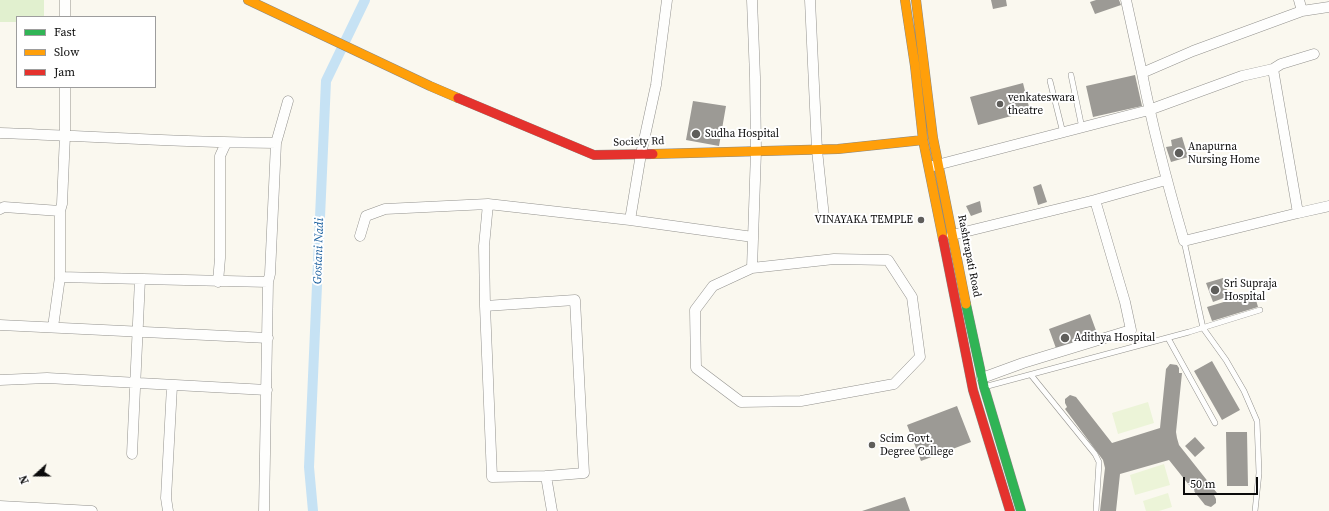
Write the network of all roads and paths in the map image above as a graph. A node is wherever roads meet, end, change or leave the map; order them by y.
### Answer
1 (65, 0) edge
2 (248, 0) edge
3 (667, 0) edge
4 (752, 0) edge
5 (810, 0) edge
6 (905, 0) edge
7 (916, 0) edge
8 (1126, 0) edge
9 (1299, 0) edge
10 (1329, 7) edge
11 (1302, 11) junction
12 (65, 16) edge
13 (1314, 54) dead end
14 (1273, 69) junction
15 (1142, 73) junction
16 (1070, 75) dead end
17 (1050, 81) dead end
18 (65, 88) edge
19 (288, 101) dead end
20 (1149, 110) junction
21 (1082, 128) junction
22 (1063, 132) junction
23 (0, 133) edge
24 (65, 135) junction
25 (923, 140) junction
26 (226, 143) junction
27 (276, 143) junction
28 (817, 150) junction
29 (756, 151) junction
30 (641, 154) junction
31 (933, 166) junction
32 (1166, 180) junction
33 (1095, 200) junction
34 (488, 204) junction
35 (1329, 206) edge
36 (0, 209) edge
37 (60, 211) junction
38 (1298, 213) junction
39 (824, 217) dead end
40 (630, 220) junction
41 (952, 235) junction
42 (360, 236) dead end
43 (753, 237) junction
44 (1184, 241) junction
45 (752, 268) junction
46 (60, 277) junction
47 (140, 279) junction
48 (218, 282) junction
49 (268, 282) junction
50 (485, 306) junction
51 (1260, 310) dead end
52 (0, 325) edge
53 (53, 327) junction
54 (1203, 328) junction
55 (138, 332) junction
56 (268, 338) junction
57 (1168, 338) junction
58 (1031, 375) junction
59 (0, 380) edge
60 (134, 382) junction
61 (983, 383) junction
62 (172, 386) junction
63 (266, 390) junction
64 (973, 390) junction
65 (1215, 423) dead end
66 (132, 454) dead end
67 (546, 476) junction
68 (0, 506) edge
69 (92, 511) edge
70 (168, 511) edge
71 (264, 511) edge
72 (552, 511) edge
73 (1010, 511) edge
74 (1021, 511) edge
75 (1096, 511) edge
76 (1255, 511) edge

1 - 12 street
2 - 30 street, Society Rd
3 - 30 street
4 - 29 street
5 - 28 street
6 - 25 street, Rashtrapati Road
7 - 31 street, Rashtrapati Road
8 - 15 street
9 - 11 street
10 - 11 street
11 - 15 street
13 - 14 street
14 - 20 street
14 - 38 street
15 - 20 street
16 - 21 lane
17 - 22 lane
18 - 24 street
19 - 27 street
20 - 21 street
20 - 32 street
21 - 22 street
22 - 31 street
23 - 24 street
24 - 26 street
24 - 37 street
25 - 28 street, Society Rd
25 - 31 street, Rashtrapati Road
26 - 27 street
26 - 48 street
27 - 49 street
28 - 29 street, Society Rd
28 - 39 street
29 - 30 street, Society Rd
29 - 43 street
30 - 40 street
31 - 41 street, Rashtrapati Road
31 - 64 street, Rashtrapati Road
32 - 33 street
32 - 44 street
33 - 41 street
33 - 61 street
34 - 40 street
34 - 42 street
34 - 50 street
35 - 38 street
36 - 37 street
37 - 46 street
38 - 44 street
40 - 43 street
41 - 61 street, Rashtrapati Road
43 - 45 street
44 - 54 lane
45 - 45 street
46 - 47 street
46 - 53 street
47 - 48 street
47 - 55 street
48 - 49 street
49 - 56 street
50 - 67 street
50 - 67 street
51 - 54 lane
52 - 53 street
53 - 55 street
54 - 57 lane
54 - 76 lane
55 - 56 street
55 - 60 street
56 - 63 street
57 - 58 lane
57 - 65 lane
58 - 61 lane
58 - 75 lane
59 - 60 street
60 - 62 street
60 - 66 street
61 - 64 lane
61 - 74 street, Rashtrapati Road
62 - 63 street
62 - 70 street
63 - 71 street
64 - 73 street, Rashtrapati Road
67 - 72 street
68 - 69 street

